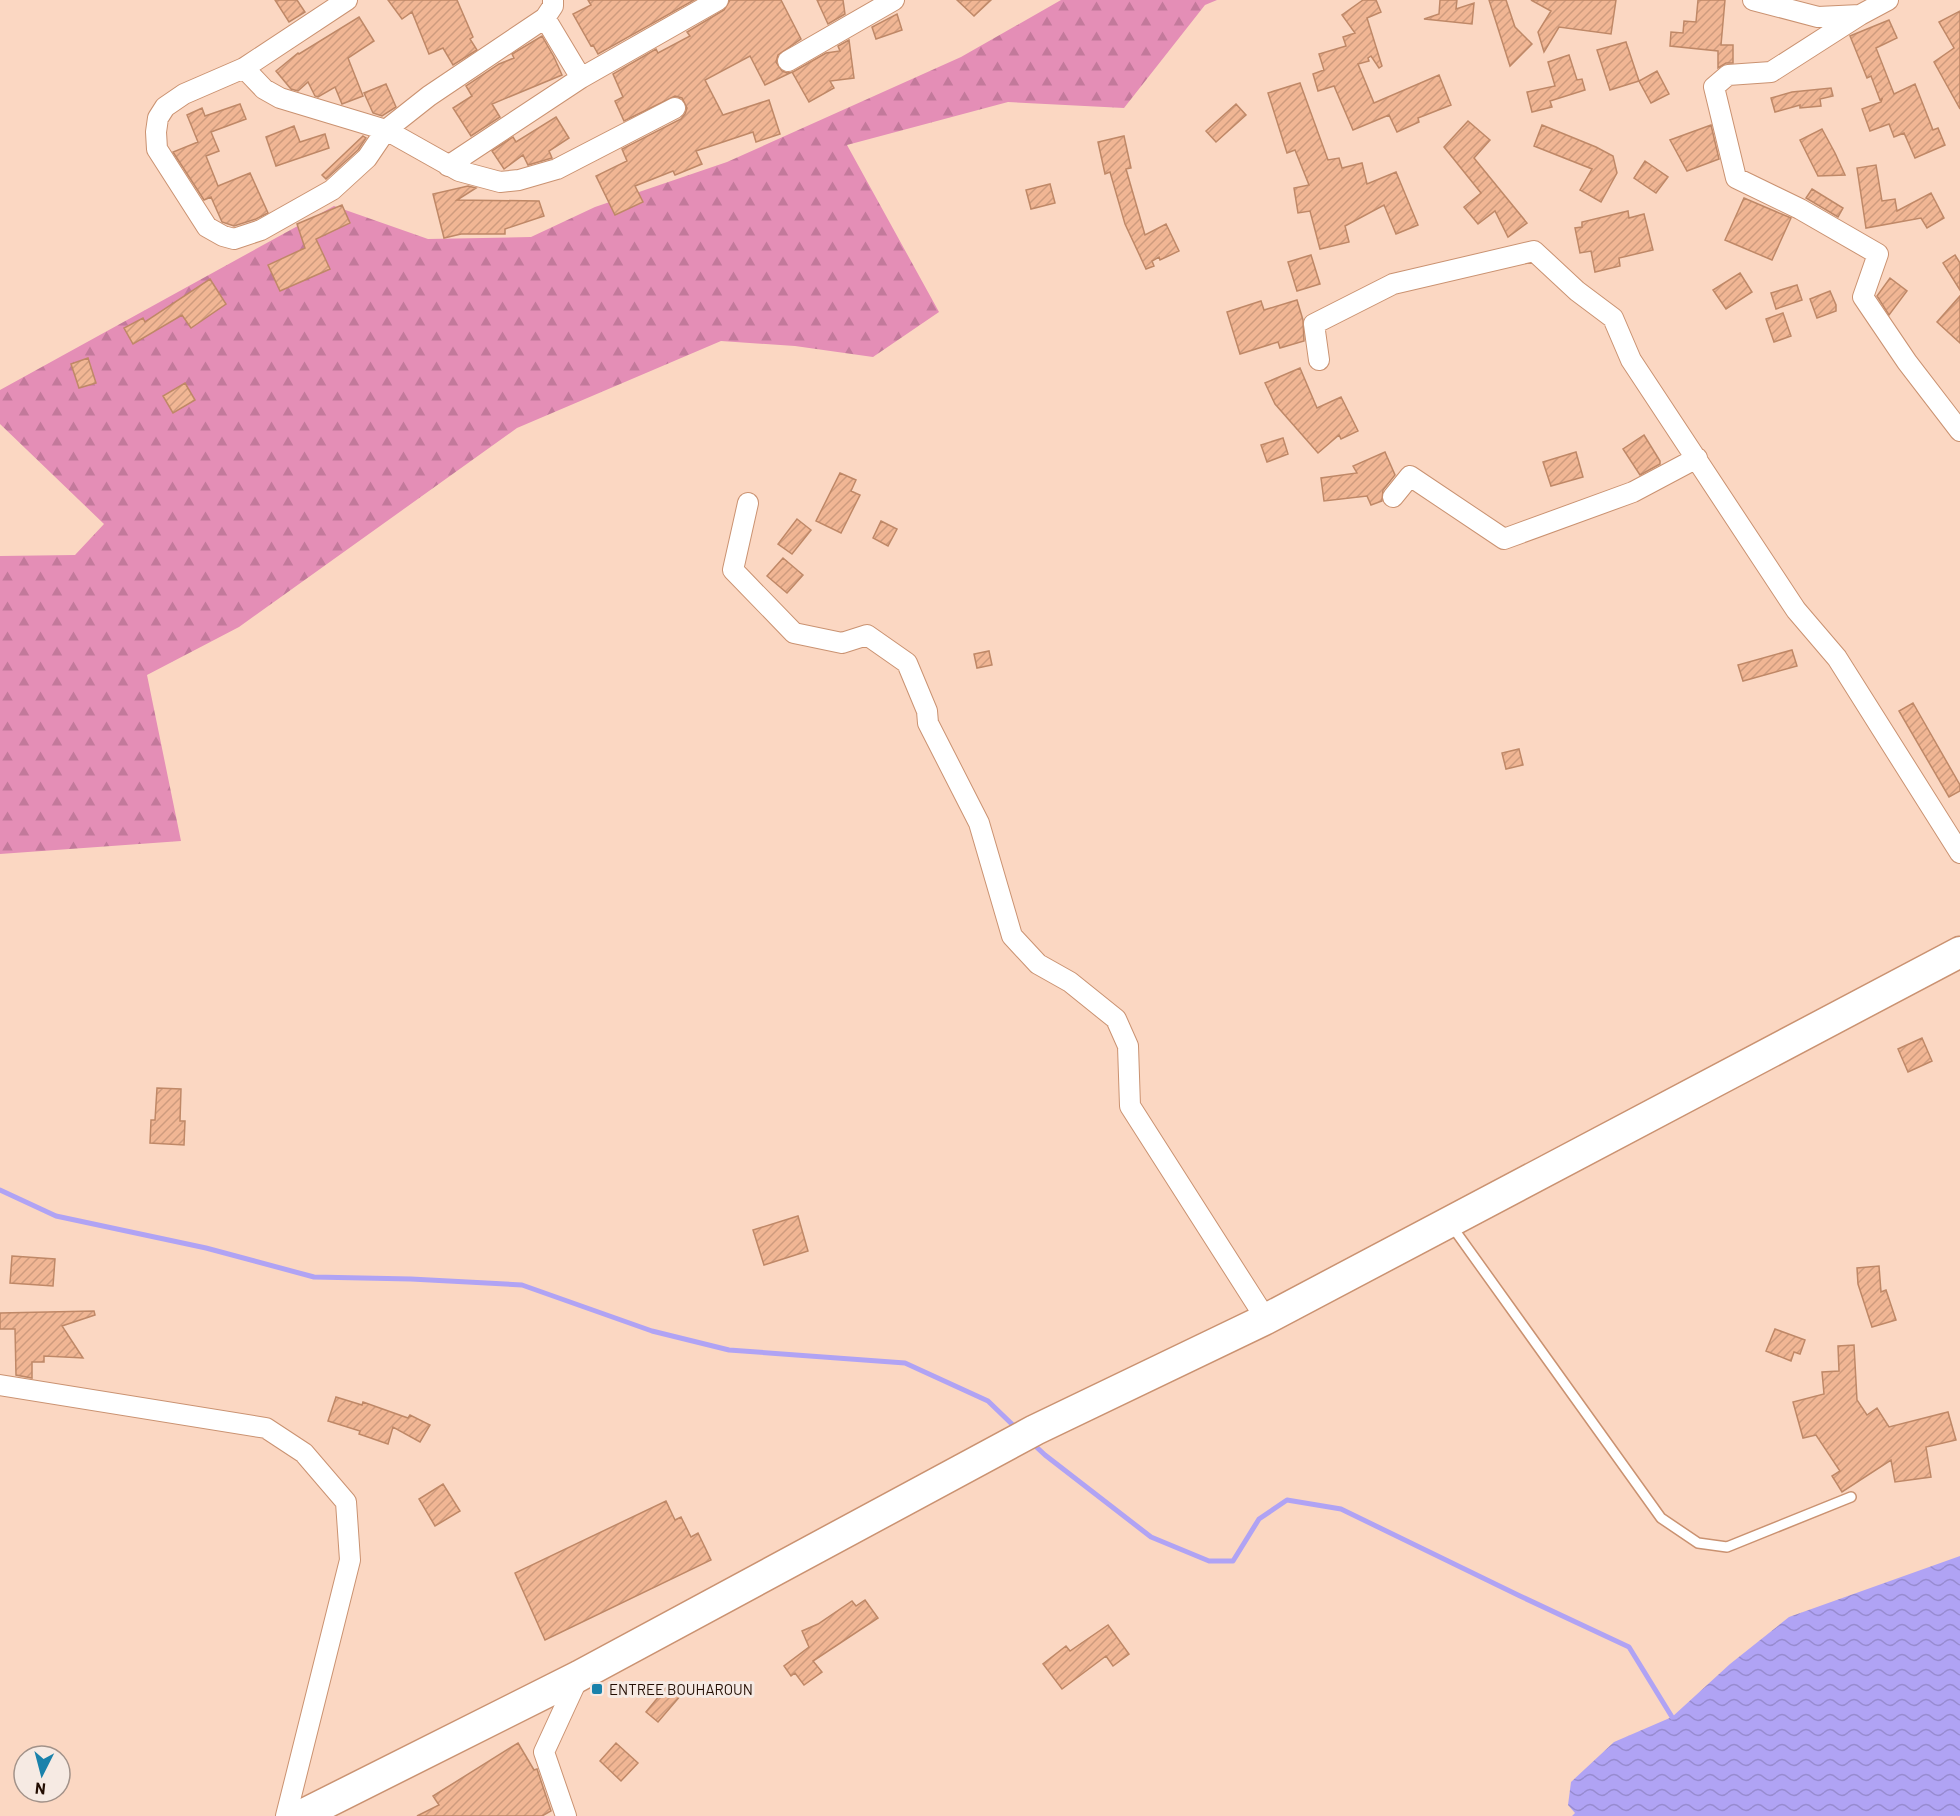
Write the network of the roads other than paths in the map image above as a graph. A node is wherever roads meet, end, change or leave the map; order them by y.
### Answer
1 (347, 0) edge
2 (553, 0) edge
3 (718, 0) edge
4 (894, 0) edge
5 (1753, 0) edge
6 (1888, 0) edge
7 (1860, 15) junction
8 (545, 18) junction
9 (788, 61) dead end
10 (244, 68) junction
11 (581, 78) junction
12 (675, 108) dead end
13 (386, 130) junction
14 (448, 166) junction
15 (1319, 360) dead end
16 (1960, 431) edge
17 (1697, 458) junction
18 (1393, 497) dead end
19 (748, 503) dead end
20 (1960, 853) edge
21 (1960, 952) edge
22 (1449, 1221) junction
23 (1266, 1319) junction
24 (0, 1385) edge
25 (1851, 1497) dead end
26 (579, 1676) junction
27 (286, 1816) edge
28 (300, 1816) edge
29 (566, 1816) edge

1 - 10 street
2 - 8 street
3 - 11 street
4 - 9 street
5 - 7 street
6 - 7 street
7 - 16 street
8 - 11 street
8 - 13 street
10 - 13 street
10 - 13 street
11 - 14 street
12 - 14 street
13 - 14 street
15 - 17 street
17 - 18 street
17 - 20 street
19 - 23 street
21 - 22 main road
22 - 23 main road
22 - 25 lane
23 - 26 main road
24 - 27 street
26 - 28 main road
26 - 29 street

